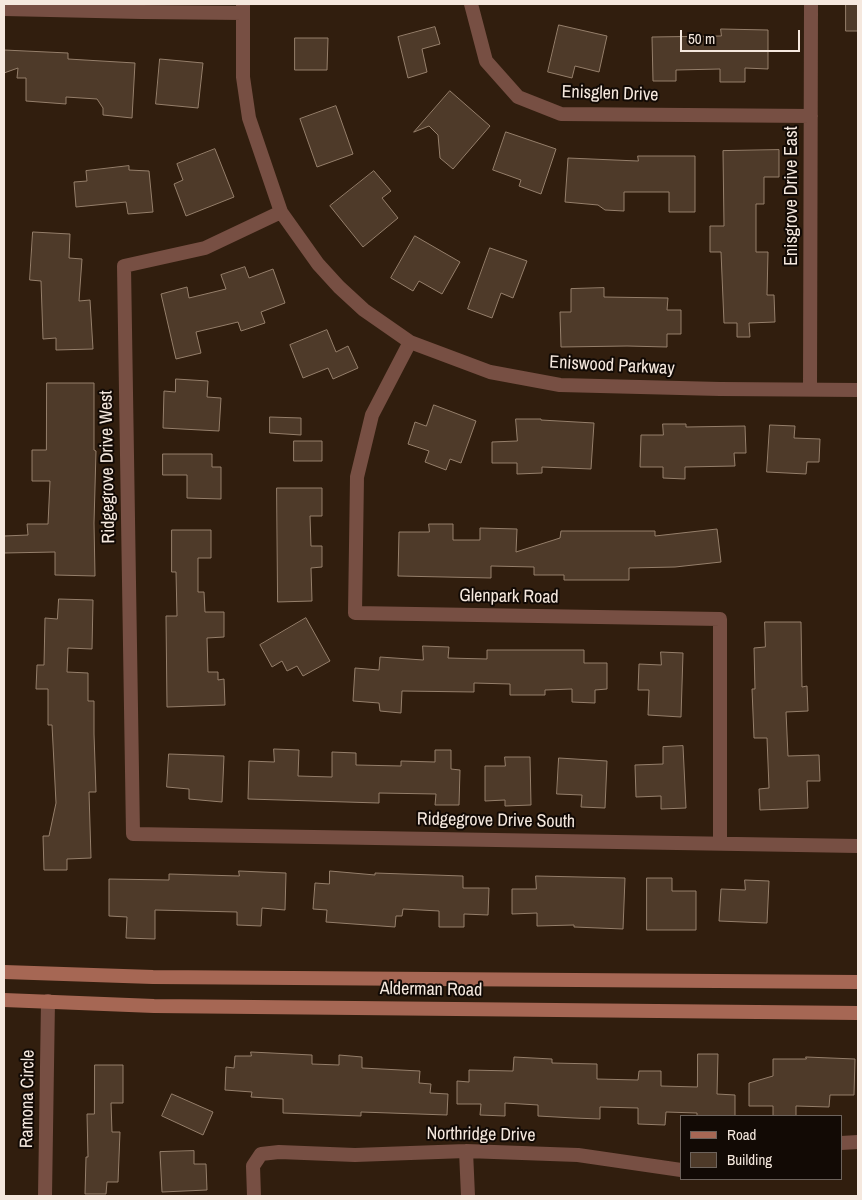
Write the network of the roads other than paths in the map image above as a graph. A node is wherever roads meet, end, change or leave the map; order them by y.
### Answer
1 (471, 4) edge
2 (811, 4) edge
3 (243, 8) edge
4 (4, 9) edge
5 (811, 116) junction
6 (281, 212) junction
7 (410, 342) junction
8 (810, 389) junction
9 (858, 390) edge
10 (133, 834) joint
11 (720, 843) junction
12 (858, 846) edge
13 (4, 972) edge
14 (858, 982) edge
15 (4, 1000) edge
16 (48, 1002) junction
17 (858, 1013) edge
18 (858, 1142) edge
19 (842, 1143) edge
20 (466, 1151) junction
21 (680, 1170) edge
22 (45, 1196) edge
23 (254, 1196) edge
24 (468, 1196) edge

1 - 5 street, Enisglen Drive
2 - 5 street, Enisgrove Drive East
3 - 4 street
3 - 6 street, Eniswood Parkway
5 - 8 street, Enisgrove Drive East
6 - 7 street, Eniswood Parkway
6 - 10 street, Ridgegrove Drive West
7 - 8 street, Eniswood Parkway
7 - 11 street, Glenpark Road
8 - 9 street, Eniswood Parkway
10 - 11 street, Ridgegrove Drive South
11 - 12 street, Ridgegrove Drive South
13 - 14 main road, Alderman Road
15 - 16 main road, Alderman Road
16 - 17 main road, Alderman Road
16 - 22 street, Ramona Circle
18 - 19 street
20 - 21 street, Northridge Drive
20 - 23 street, Northridge Drive
20 - 24 street

